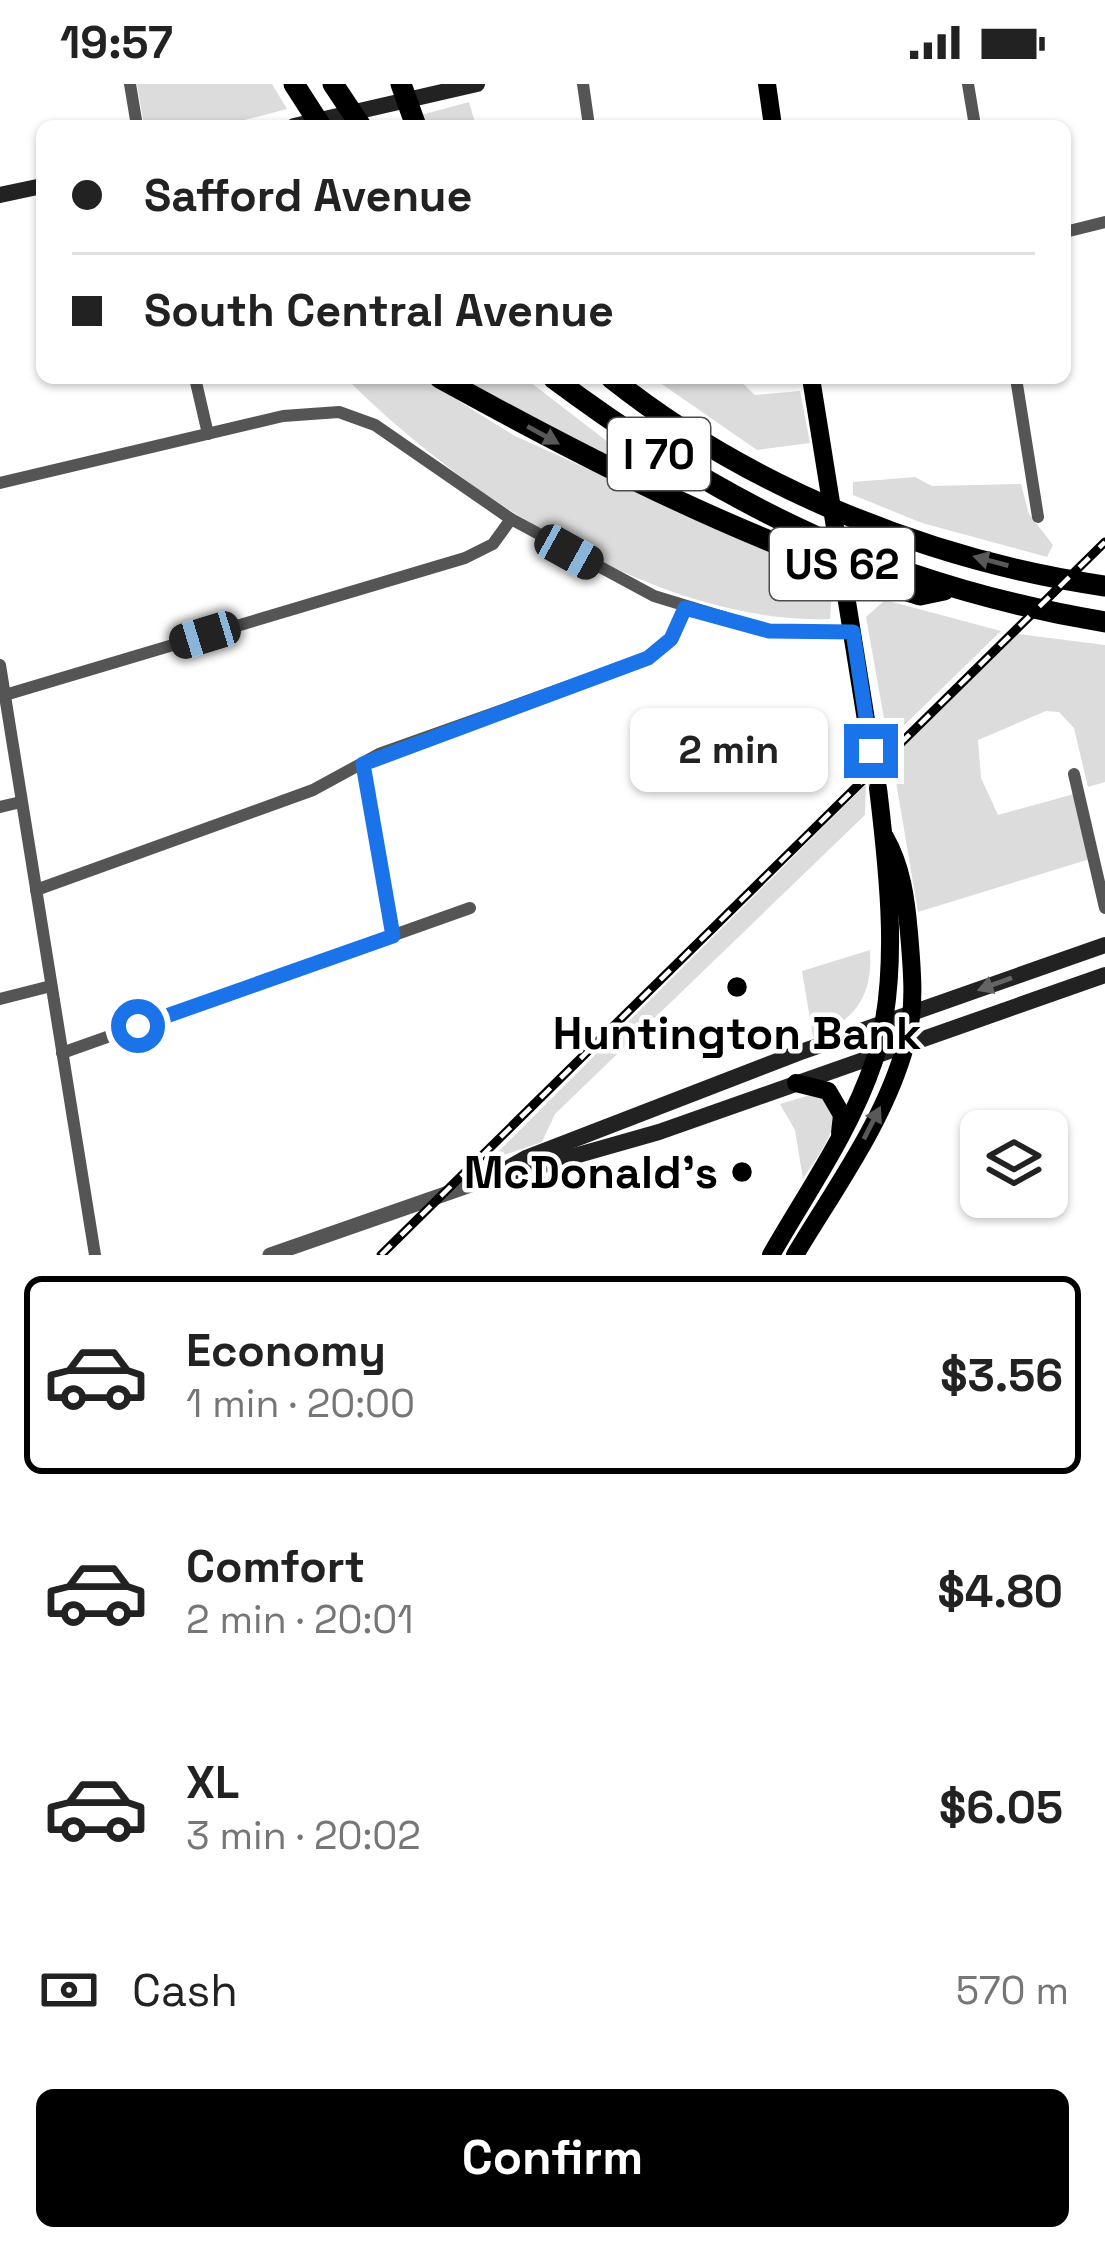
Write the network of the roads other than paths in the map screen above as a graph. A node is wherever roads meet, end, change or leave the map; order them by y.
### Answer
1 (130, 84) edge
2 (294, 84) edge
3 (333, 84) edge
4 (401, 84) edge
5 (477, 84) edge
6 (583, 84) edge
7 (767, 84) edge
8 (968, 84) edge
9 (135, 120) edge
10 (317, 120) edge
11 (320, 120) edge
12 (357, 120) edge
13 (414, 120) edge
14 (588, 120) edge
15 (772, 120) edge
16 (974, 120) edge
17 (36, 187) edge
18 (0, 196) edge
19 (1105, 222) edge
20 (1071, 230) edge
21 (196, 384) edge
22 (451, 384) edge
23 (561, 384) edge
24 (620, 384) edge
25 (812, 384) edge
26 (1017, 384) edge
27 (208, 434) junction
28 (0, 483) edge
29 (1038, 517) dead end
30 (511, 519) junction
31 (1105, 586) edge
32 (950, 589) junction
33 (685, 608) junction
34 (1105, 622) edge
35 (853, 632) junction
36 (0, 664) edge
37 (5, 695) junction
38 (871, 751) tunnel mouth
39 (363, 764) junction
40 (1074, 774) dead end
41 (878, 788) tunnel mouth
42 (21, 802) junction
43 (0, 808) edge
44 (884, 834) junction
45 (35, 890) junction
46 (470, 908) dead end
47 (1105, 908) edge
48 (393, 936) junction
49 (1105, 945) edge
50 (1105, 975) edge
51 (51, 986) junction
52 (0, 999) edge
53 (910, 1014) junction
54 (881, 1024) junction
55 (907, 1043) junction
56 (62, 1053) junction
57 (876, 1055) junction
58 (796, 1083) junction
59 (838, 1142) junction
60 (491, 1178) junction
61 (95, 1255) edge
62 (270, 1255) edge
63 (771, 1255) edge
64 (795, 1255) edge

1 - 9 street
2 - 10 highway
3 - 12 highway
4 - 13 highway
5 - 11 main road
6 - 14 street
7 - 15 main road
8 - 16 street
17 - 18 main road
19 - 20 street
21 - 27 street
22 -> 32 highway
23 - 32 highway, I 70
31 -> 24 highway, I 70
25 - 35 main road, US 62
26 - 29 street
27 - 28 street
27 - 30 street
30 - 33 street
30 - 37 street
32 - 34 highway, I 70
33 - 35 street
33 - 39 street
35 - 38 main road, US 62
36 - 37 street
37 - 42 street
39 - 45 street
39 - 48 street
40 - 47 street
41 - 44 main road
42 - 43 street
42 - 45 street
44 - 53 main road
44 - 54 main road
45 - 51 street
46 - 48 street
48 - 56 street
49 -> 53 main road
50 - 55 main road
51 - 52 street
51 - 56 street
53 - 54 main road
53 - 55 main road
54 - 57 main road
54 - 60 main road
55 - 57 main road
64 -> 55 main road
56 - 61 street
57 - 58 main road
57 - 59 main road
58 - 59 main road
58 - 60 main road
59 - 63 main road
60 - 62 street

